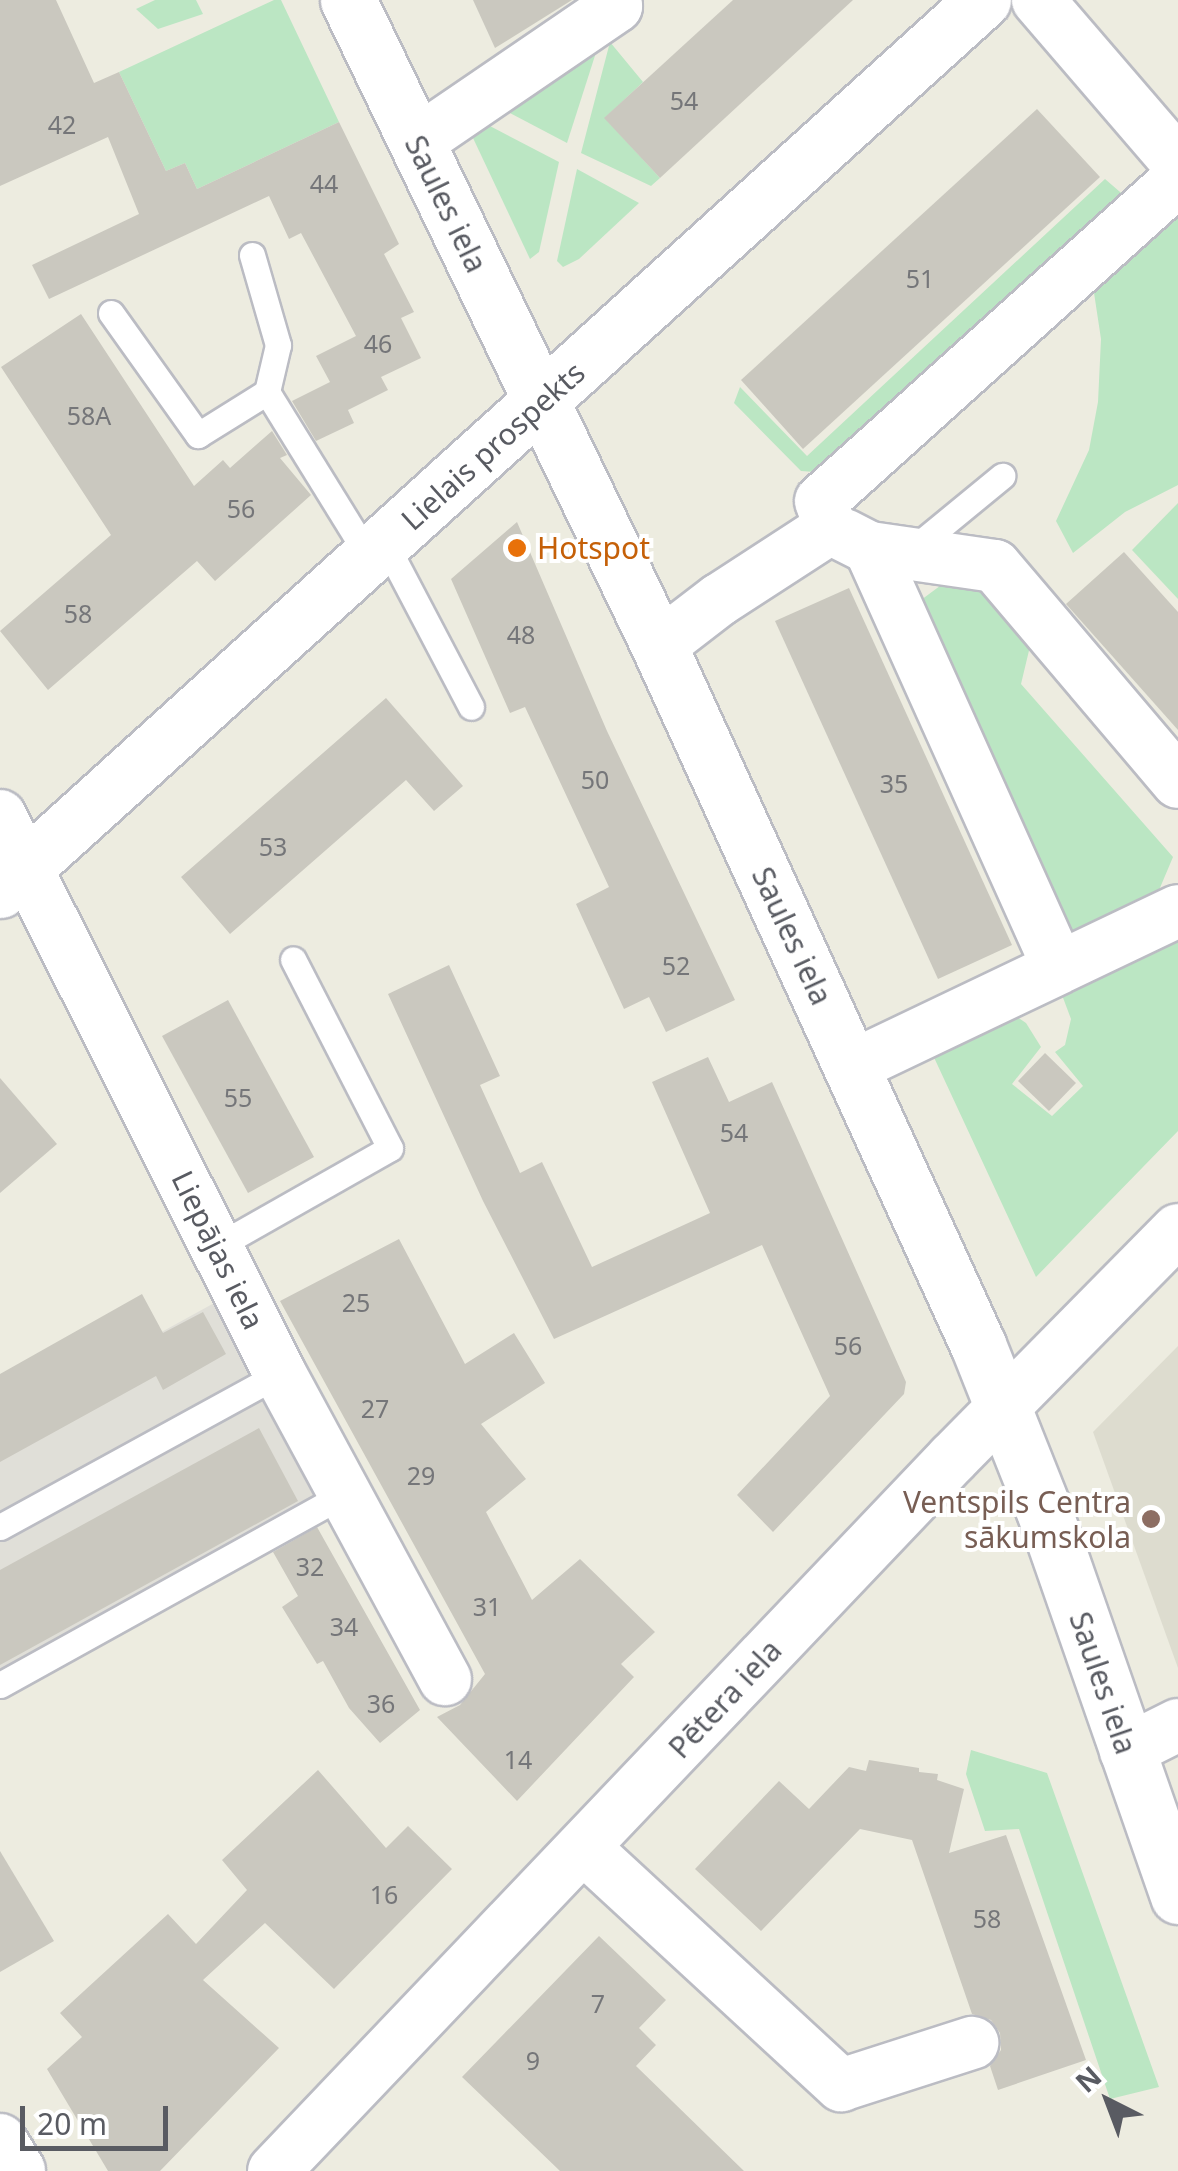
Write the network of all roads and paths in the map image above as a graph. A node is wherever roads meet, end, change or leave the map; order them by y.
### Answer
1 (348, 0) edge
2 (613, 0) edge
3 (983, 0) edge
4 (1038, 0) edge
5 (417, 142) junction
6 (1178, 163) edge
7 (1178, 179) edge
8 (252, 255) dead end
9 (112, 313) dead end
10 (267, 392) junction
11 (543, 402) junction
12 (1002, 476) dead end
13 (870, 543) junction
14 (377, 550) junction
15 (659, 646) junction
16 (471, 707) dead end
17 (1178, 782) edge
18 (0, 816) edge
19 (13, 879) edge
20 (1178, 911) edge
21 (293, 959) dead end
22 (1058, 967) junction
23 (852, 1067) junction
24 (1178, 1230) edge
25 (216, 1247) junction
26 (280, 1374) junction
27 (1003, 1408) junction
28 (344, 1494) junction
29 (0, 1527) edge
30 (446, 1679) dead end
31 (0, 1686) edge
32 (1178, 1725) edge
33 (1126, 1750) junction
34 (584, 1848) junction
35 (1178, 1896) edge
36 (972, 2043) dead end
37 (0, 2140) edge
38 (19, 2171) edge
39 (274, 2171) edge

1 - 5 street, Saules iela
2 - 5 street
3 - 11 street, Lielais prospekts
4 - 6 street
5 - 11 street, Saules iela
7 - 13 street
8 - 10 lane
9 - 10 lane
10 - 14 lane
11 - 14 street, Lielais prospekts
11 - 15 street, Saules iela
12 - 13 lane
13 - 15 street
13 - 17 street
13 - 22 street
14 - 16 lane
14 - 19 street, Lielais prospekts
15 - 23 street, Saules iela
18 - 19 street, Liepājas iela
19 - 25 street, Liepājas iela
20 - 22 street
21 - 25 lane
22 - 23 street
23 - 27 street, Saules iela
24 - 27 street, Pētera iela
25 - 26 street, Liepājas iela
26 - 28 street, Liepājas iela
26 - 29 lane
27 - 33 street, Saules iela
27 - 34 street, Pētera iela
28 - 30 street, Liepājas iela
28 - 31 lane
32 - 33 street
33 - 35 street, Saules iela
34 - 36 street
34 - 39 street, Pētera iela
37 - 38 street

